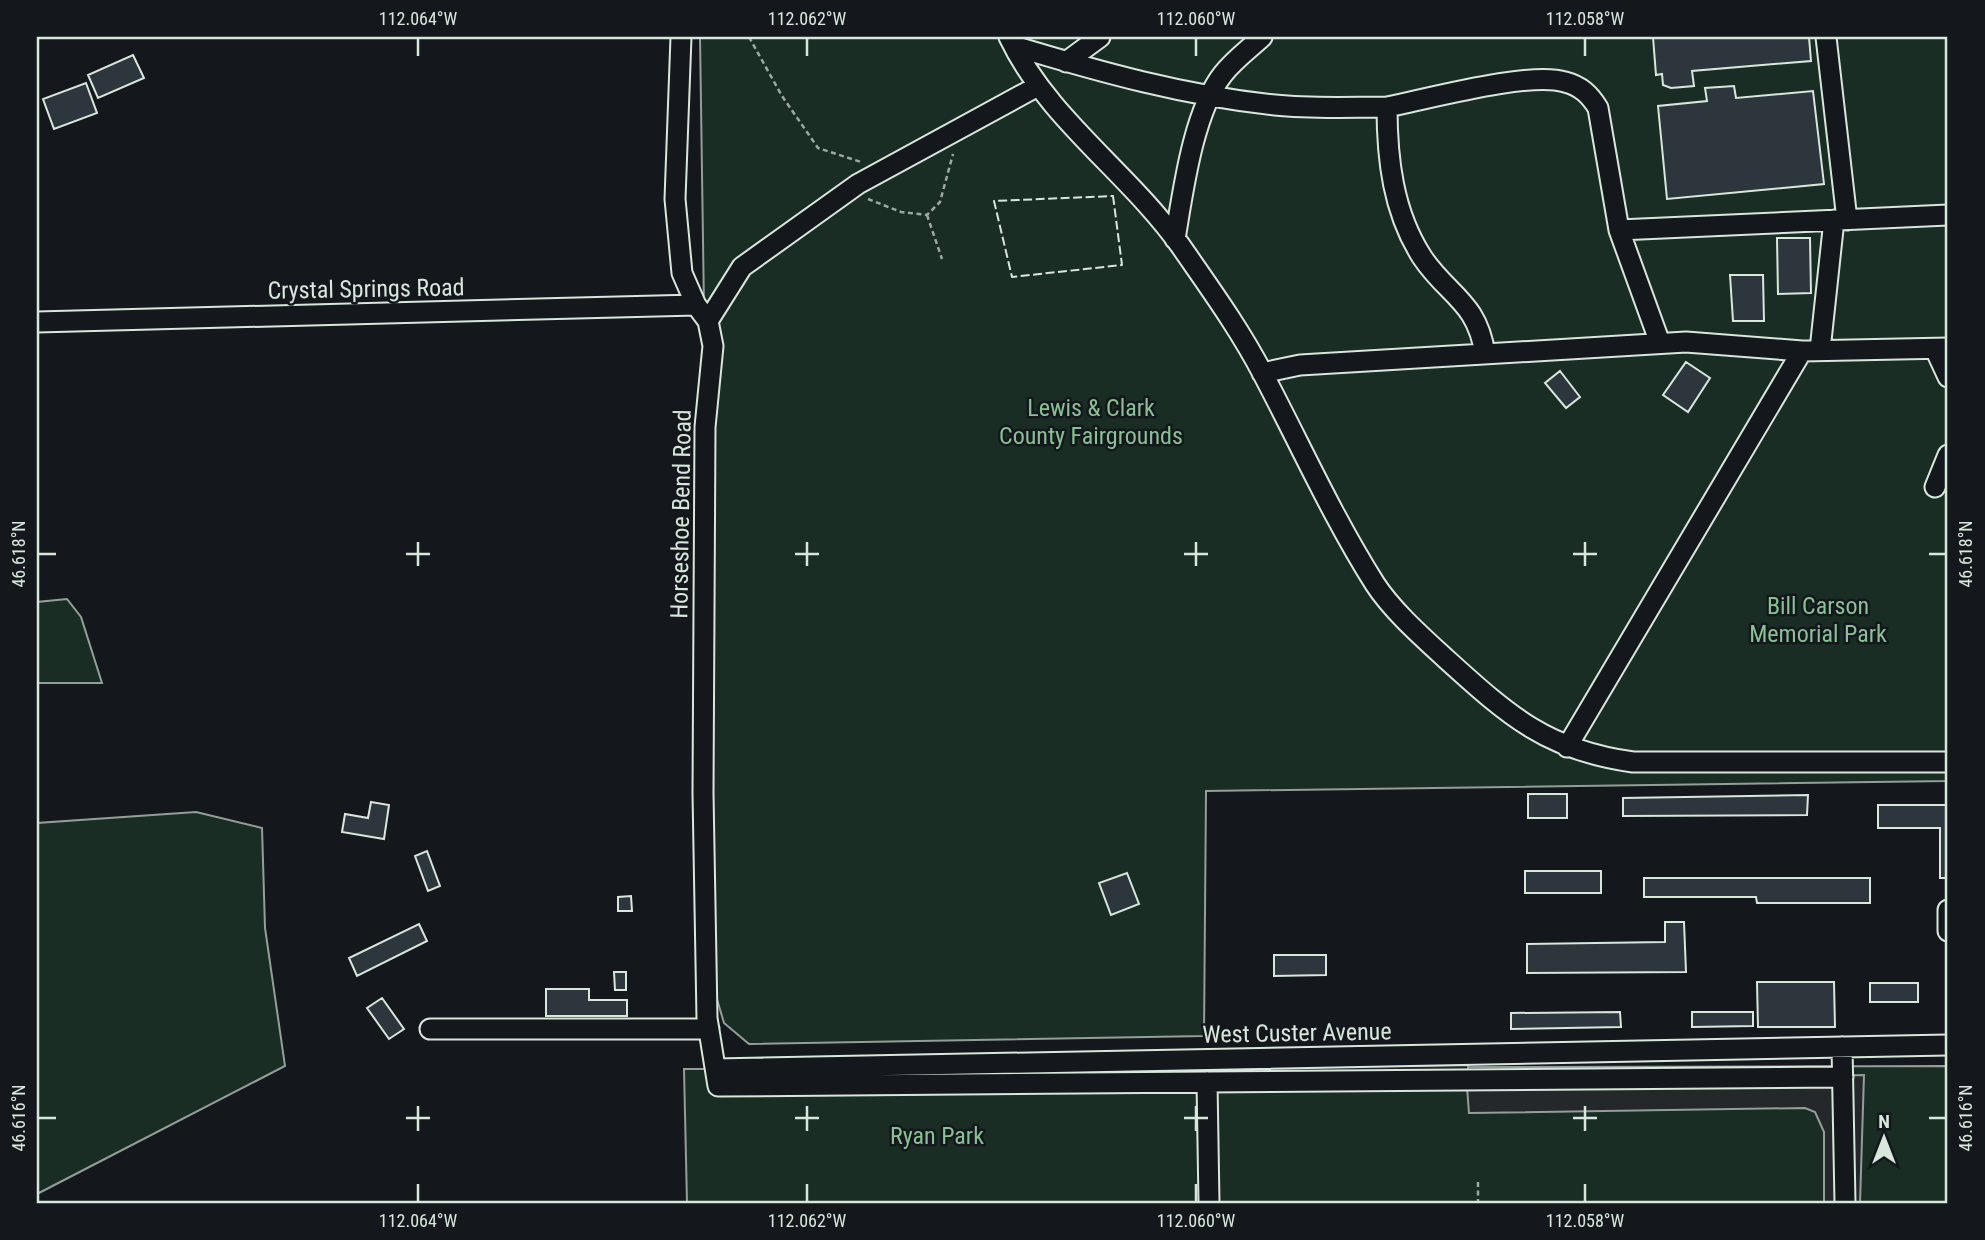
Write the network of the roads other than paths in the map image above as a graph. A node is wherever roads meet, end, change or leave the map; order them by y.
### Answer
1 (681, 37) edge
2 (1100, 37) edge
3 (1262, 37) edge
4 (1826, 37) edge
5 (1012, 41) edge
6 (1066, 62) junction
7 (1038, 86) junction
8 (1211, 96) junction
9 (1387, 107) junction
10 (1948, 215) edge
11 (1841, 220) junction
12 (1619, 230) junction
13 (1175, 239) junction
14 (696, 305) junction
15 (37, 321) edge
16 (708, 321) junction
17 (1660, 343) junction
18 (1941, 349) edge
19 (1811, 351) junction
20 (1485, 354) junction
21 (1262, 373) junction
22 (1948, 377) edge
23 (1948, 455) edge
24 (1935, 487) dead end
25 (1567, 747) junction
26 (1948, 762) edge
27 (1948, 909) edge
28 (1948, 931) edge
29 (430, 1029) dead end
30 (709, 1029) junction
31 (1948, 1045) edge
32 (1842, 1047) junction
33 (716, 1069) junction
34 (1843, 1077) junction
35 (1207, 1082) junction
36 (1209, 1203) edge
37 (1845, 1203) edge

1 - 14 street, Horseshoe Bend Road
2 - 6 street
3 - 8 street
4 - 11 street
5 - 6 street
5 - 7 street
6 - 8 street
7 - 13 street
7 - 16 street
8 - 9 street
8 - 13 street
9 - 12 street
9 - 20 street
10 - 11 street
11 - 12 street
11 - 19 street
12 - 17 street
13 - 21 street
14 - 15 street, Crystal Springs Road
14 - 16 street, Horseshoe Bend Road
16 - 30 street, Horseshoe Bend Road
17 - 19 street
17 - 20 street
18 - 19 street
18 - 22 street
19 - 25 street
20 - 21 street
21 - 25 street
23 - 24 street
25 - 26 street
27 - 28 street
29 - 30 street
30 - 33 street
31 - 32 street, West Custer Avenue
32 - 33 street, West Custer Avenue
32 - 34 street
33 - 35 street
34 - 35 street
34 - 37 street
35 - 36 street

